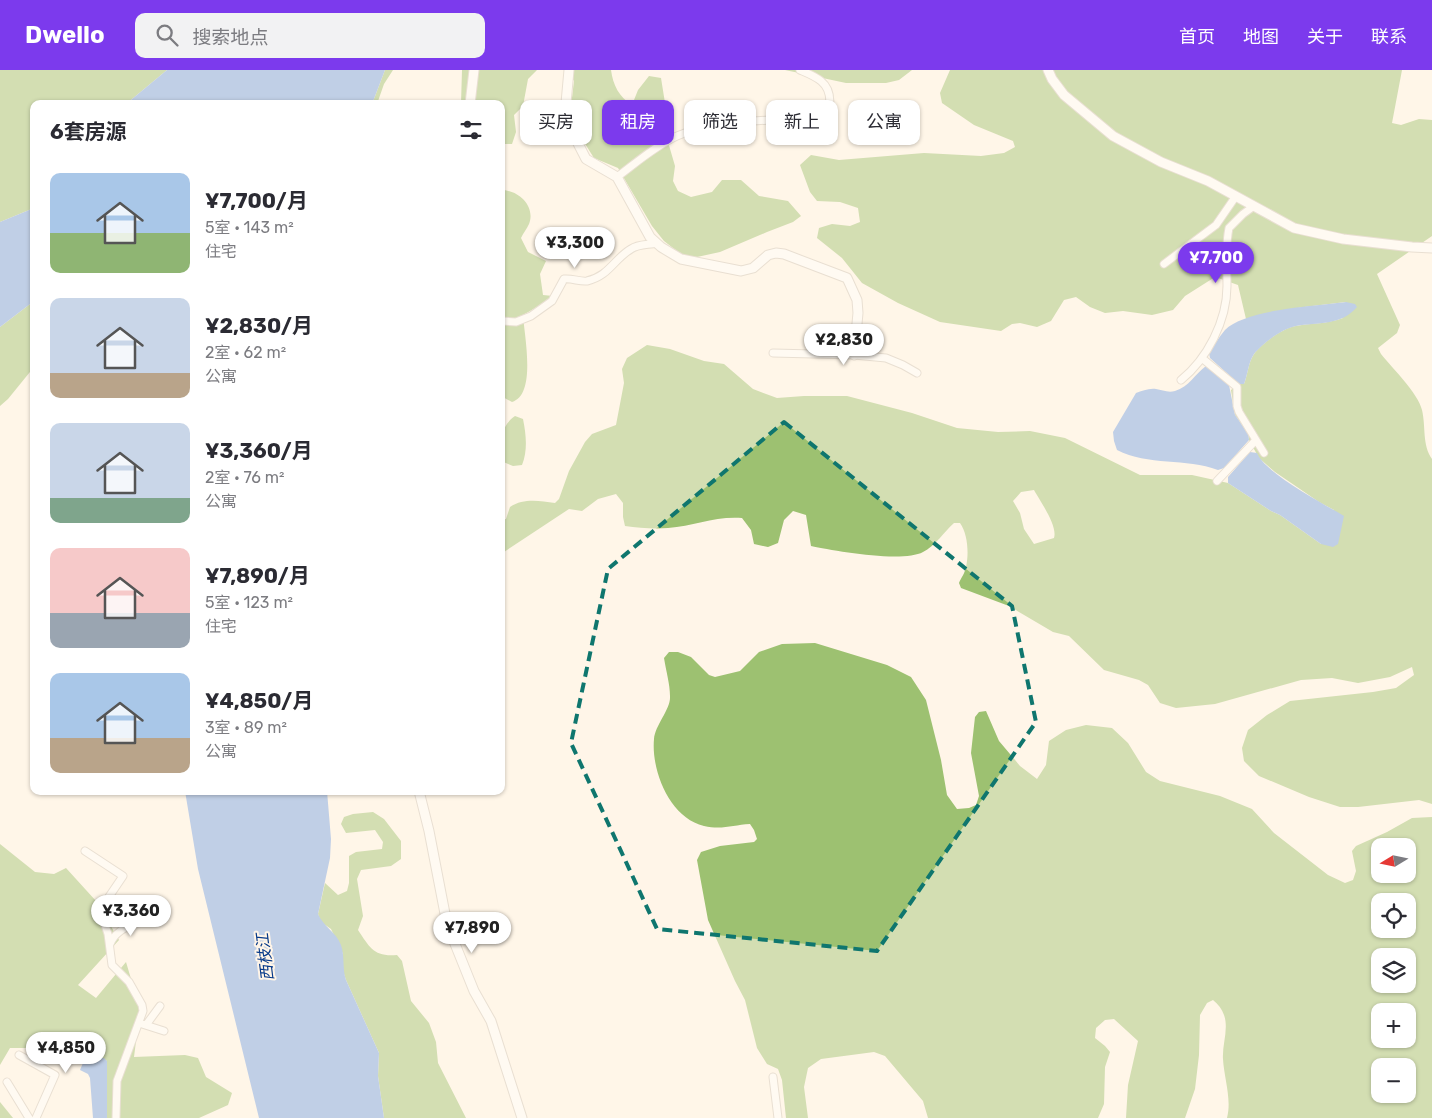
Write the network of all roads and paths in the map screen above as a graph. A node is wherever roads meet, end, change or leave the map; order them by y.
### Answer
1 (474, 70) edge
2 (570, 70) edge
3 (800, 70) edge
4 (1048, 70) edge
5 (470, 100) edge
6 (616, 177) junction
7 (1236, 196) junction
8 (1254, 206) junction
9 (657, 243) junction
10 (1432, 248) edge
11 (1164, 264) dead end
12 (505, 321) edge
13 (773, 353) dead end
14 (854, 355) junction
15 (1203, 359) junction
16 (917, 374) dead end
17 (1180, 380) dead end
18 (1256, 440) junction
19 (1264, 453) dead end
20 (1217, 481) dead end
21 (420, 795) edge
22 (85, 851) dead end
23 (140, 920) dead end
24 (110, 944) junction
25 (160, 1006) dead end
26 (142, 1024) junction
27 (164, 1031) dead end
28 (19, 1055) dead end
29 (773, 1077) dead end
30 (7, 1082) dead end
31 (29, 1118) edge
32 (36, 1118) edge
33 (116, 1118) edge
34 (522, 1118) edge
35 (778, 1118) edge

1 - 5 street
2 - 6 street
3 - 6 street
4 - 7 street
6 - 9 street
7 - 8 street
7 - 11 street
8 - 10 street
8 - 15 street
9 - 12 street
9 - 14 street
13 - 14 street
14 - 16 street
15 - 17 street
15 - 18 street
18 - 19 street
18 - 20 street
21 - 34 street
22 - 24 street
23 - 24 street
24 - 26 street
25 - 26 street
26 - 27 street
26 - 33 street
28 - 32 street
29 - 35 street
30 - 31 street

